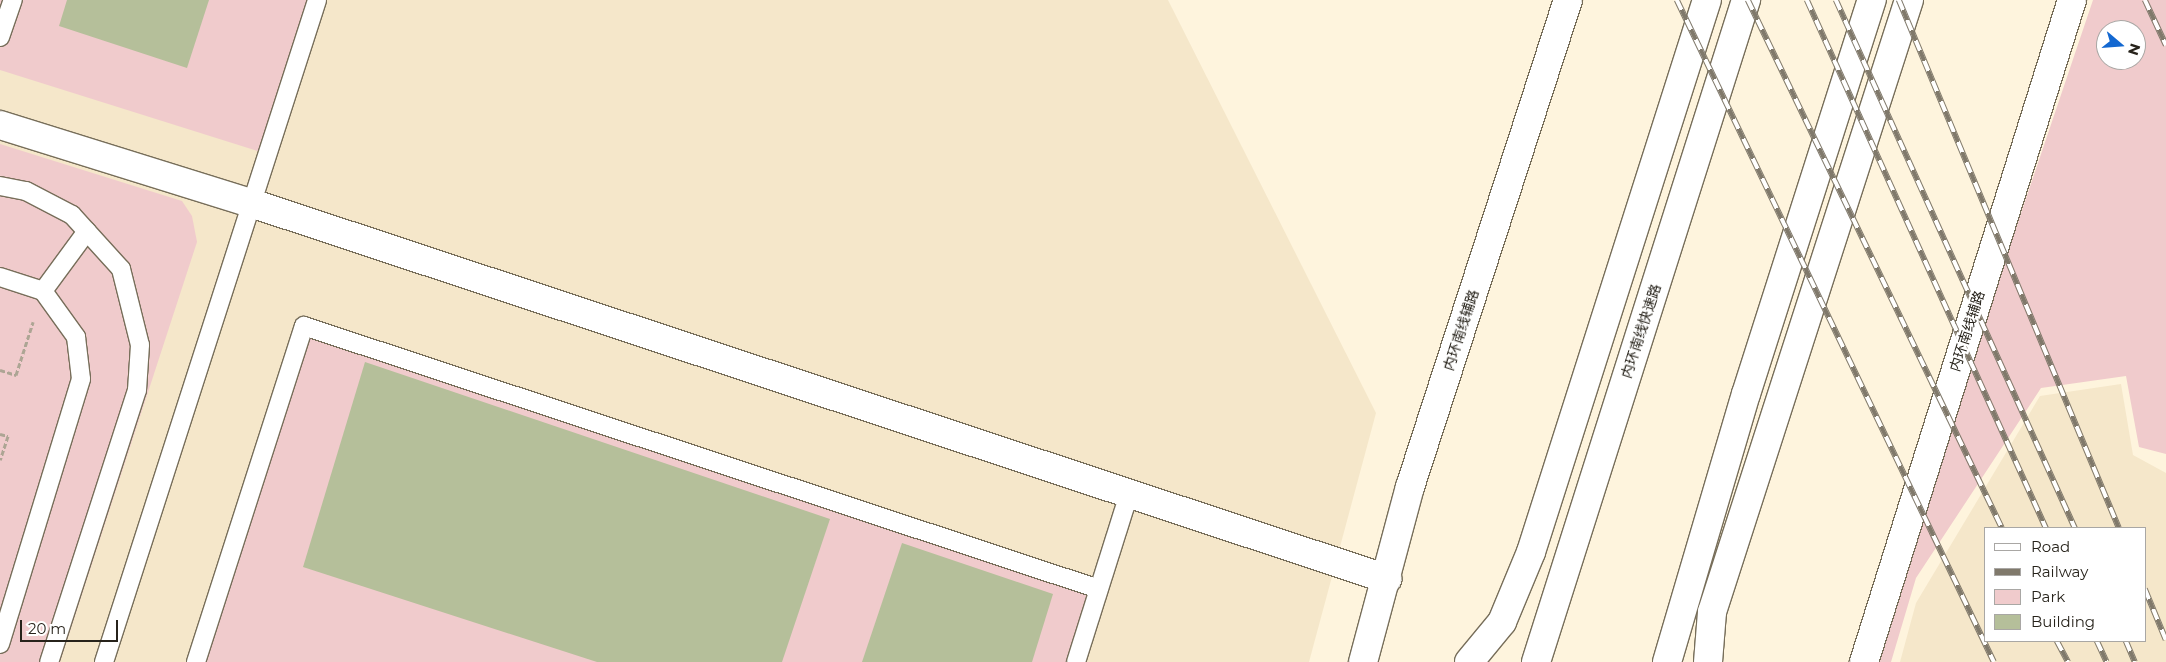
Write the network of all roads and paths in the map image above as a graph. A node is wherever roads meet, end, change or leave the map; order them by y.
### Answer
1 (13, 0) edge
2 (317, 0) edge
3 (1568, 0) edge
4 (1708, 0) edge
5 (1746, 0) edge
6 (1872, 0) edge
7 (1909, 0) edge
8 (2072, 0) edge
9 (0, 37) edge
10 (0, 126) edge
11 (0, 186) edge
12 (251, 203) junction
13 (87, 231) junction
14 (0, 277) edge
15 (43, 291) junction
16 (0, 370) edge
17 (0, 434) edge
18 (0, 460) edge
19 (1129, 494) junction
20 (1387, 579) junction
21 (1099, 589) junction
22 (0, 644) edge
23 (200, 660) edge
24 (49, 662) edge
25 (104, 662) edge
26 (1076, 662) edge
27 (1363, 662) edge
28 (1469, 662) edge
29 (1536, 662) edge
30 (1668, 662) edge
31 (1708, 662) edge
32 (1864, 662) edge

1 - 9 lane
2 - 12 lane
3 - 20 main road, 内环南线辅路
4 - 28 main road
5 - 29 main road, 内环南线快速路
6 - 30 main road
7 - 31 main road
8 - 32 main road, 内环南线辅路
10 - 12 main road
11 - 13 lane
12 - 19 main road
12 - 25 lane
13 - 15 lane
13 - 24 lane
14 - 15 lane
15 - 16 path
15 - 22 lane
17 - 18 path
19 - 20 main road
19 - 21 lane
20 - 27 main road, 内环南线辅路
21 - 23 lane
21 - 26 lane

